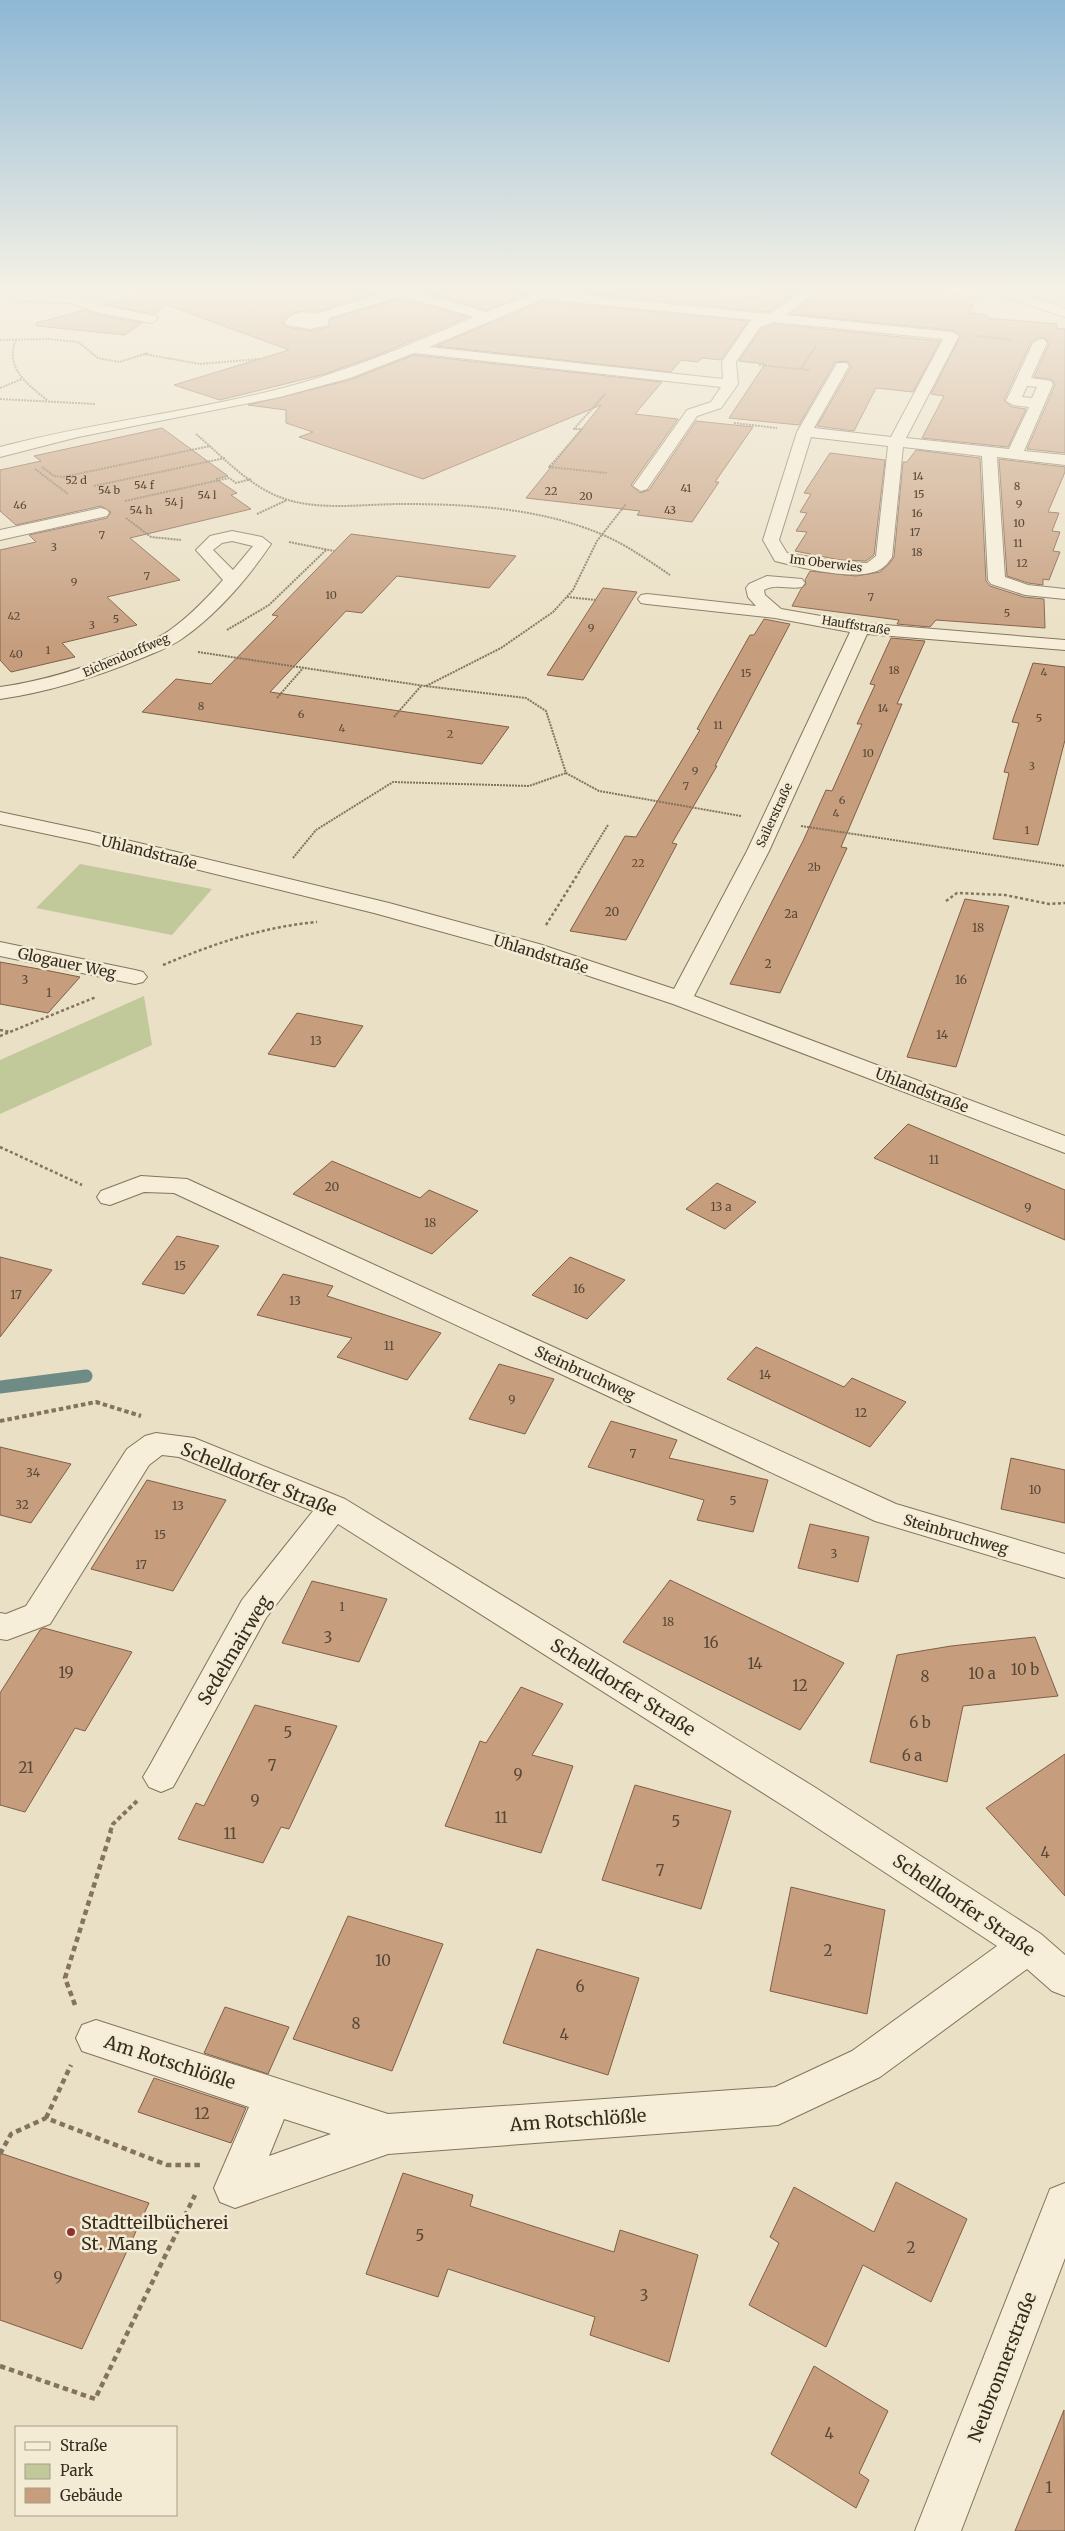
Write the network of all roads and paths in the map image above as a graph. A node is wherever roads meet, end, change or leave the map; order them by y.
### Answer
1 (204, 409) edge
2 (592, 409) edge
3 (704, 409) edge
4 (818, 409) edge
5 (913, 409) edge
6 (1034, 409) edge
7 (173, 416) junction
8 (729, 422) dead end
9 (765, 427) dead end
10 (805, 432) junction
11 (896, 442) junction
12 (210, 446) junction
13 (0, 452) edge
14 (989, 452) junction
15 (1015, 454) junction
16 (226, 458) junction
17 (1065, 460) edge
18 (36, 463) dead end
19 (32, 466) dead end
20 (607, 473) dead end
21 (252, 479) junction
22 (642, 486) joint
23 (92, 487) dead end
24 (61, 490) dead end
25 (288, 500) junction
26 (268, 511) dead end
27 (101, 513) joint
28 (136, 525) dead end
29 (601, 534) junction
30 (0, 535) edge
31 (151, 537) dead end
32 (252, 539) junction
33 (276, 541) dead end
34 (293, 543) dead end
35 (326, 550) junction
36 (334, 551) dead end
37 (676, 579) dead end
38 (232, 580) junction
39 (796, 584) dead end
40 (1065, 594) edge
41 (566, 597) junction
42 (648, 599) dead end
43 (596, 600) dead end
44 (775, 613) junction
45 (861, 628) junction
46 (226, 630) dead end
47 (1065, 645) edge
48 (154, 646) junction
49 (303, 668) junction
50 (421, 685) junction
51 (425, 686) junction
52 (0, 693) edge
53 (277, 698) dead end
54 (394, 717) dead end
55 (566, 773) junction
56 (0, 818) edge
57 (771, 821) junction
58 (608, 825) dead end
59 (1065, 866) edge
60 (274, 882) junction
61 (946, 901) dead end
62 (1065, 904) edge
63 (380, 908) junction
64 (0, 949) edge
65 (531, 949) junction
66 (135, 976) junction
67 (681, 999) junction
68 (0, 1030) edge
69 (10, 1032) junction
70 (0, 1036) edge
71 (1065, 1145) edge
72 (0, 1147) edge
73 (110, 1197) joint
74 (0, 1421) edge
75 (156, 1444) junction
76 (334, 1507) junction
77 (1065, 1566) edge
78 (0, 1626) edge
79 (161, 1777) joint
80 (1028, 1946) junction
81 (1065, 1979) edge
82 (85, 2049) junction
83 (273, 2097) junction
84 (46, 2118) junction
85 (388, 2134) junction
86 (0, 2154) edge
87 (206, 2173) dead end
88 (197, 2190) dead end
89 (1065, 2204) edge
90 (0, 2366) edge
91 (938, 2531) edge

1 - 7 street
2 - 20 path
3 - 22 street
4 - 10 street, Im Oberwies
5 - 11 street, Im Oberwies
6 - 15 street
7 - 12 path
7 - 13 street
8 - 9 path
10 - 11 street
10 - 11 street, Im Oberwies
11 - 14 street
12 - 16 path
12 - 18 path
14 - 15 street
14 - 40 street
15 - 17 street
16 - 21 path
16 - 23 path
19 - 24 path
21 - 25 path
21 - 27 path
22 - 29 path
25 - 26 path
25 - 29 path
27 - 30 street
28 - 31 path
29 - 37 path
29 - 41 path
32 - 33 street
32 - 38 street, Eichendorffweg
32 - 38 street
34 - 35 path
35 - 36 path
35 - 46 path
38 - 48 street, Eichendorffweg
39 - 44 street
41 - 43 path
41 - 51 path
42 - 44 street, Hauffstraße
44 - 45 street, Hauffstraße
45 - 47 street, Hauffstraße
45 - 57 street, Sailerstraße
48 - 49 path
48 - 52 street, Eichendorffweg
49 - 50 path
49 - 53 path
50 - 51 path
50 - 54 path
51 - 55 path
55 - 57 path
55 - 60 path
56 - 60 street, Uhlandstraße
57 - 59 path
57 - 67 street, Sailerstraße
58 - 65 path
60 - 63 street, Uhlandstraße
61 - 62 path
63 - 65 street, Uhlandstraße
63 - 66 path
64 - 66 street, Glogauer Weg
65 - 67 street, Uhlandstraße
66 - 69 path
67 - 71 street, Uhlandstraße
68 - 69 path
69 - 70 path
72 - 73 path
73 - 77 street, Steinbruchweg
74 - 75 path
75 - 76 street, Schelldorfer Straße
75 - 78 street
76 - 79 street, Sedelmairweg
76 - 80 street, Schelldorfer Straße
79 - 82 path
80 - 81 street, Schelldorfer Straße
80 - 85 street, Am Rotschlößle
82 - 83 street, Am Rotschlößle
82 - 84 path
83 - 85 street, Am Rotschlößle
83 - 85 street
84 - 86 path
84 - 87 path
88 - 90 path
89 - 91 street, Neubronnerstraße

